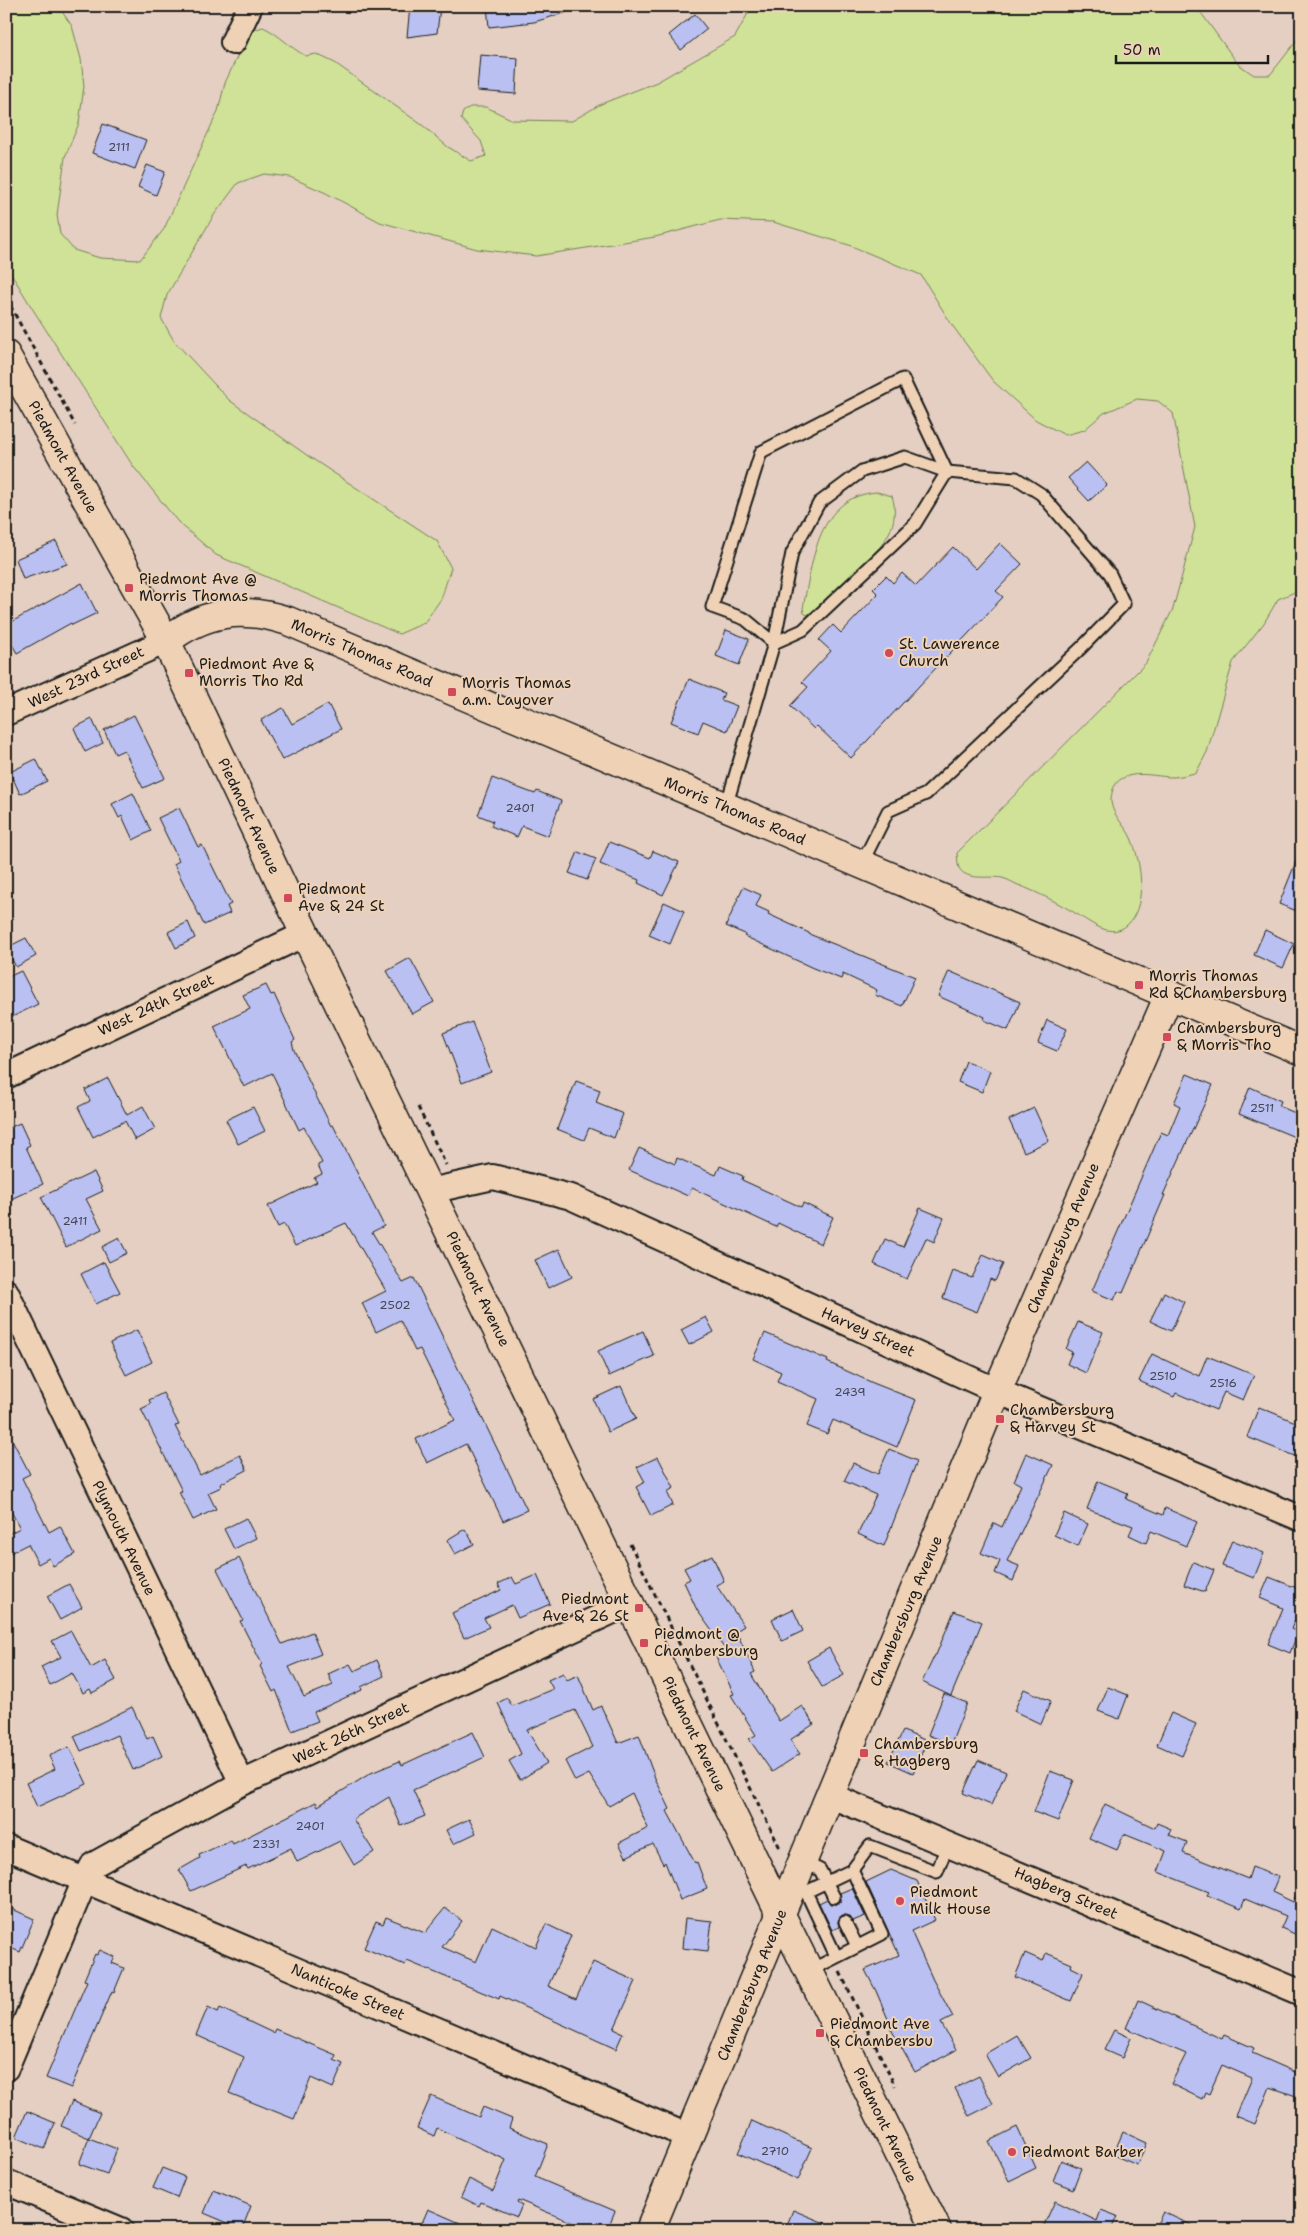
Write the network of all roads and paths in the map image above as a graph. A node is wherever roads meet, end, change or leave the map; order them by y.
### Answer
1 (250, 6) edge
2 (233, 42) dead end
3 (6, 355) edge
4 (947, 472) junction
5 (166, 641) junction
6 (774, 643) junction
7 (6, 713) edge
8 (726, 807) junction
9 (861, 864) junction
10 (305, 934) junction
11 (1168, 995) junction
12 (1302, 1051) edge
13 (6, 1076) edge
14 (430, 1191) junction
15 (6, 1292) edge
16 (997, 1391) junction
17 (1302, 1519) edge
18 (630, 1603) junction
19 (242, 1783) junction
20 (829, 1795) junction
21 (948, 1844) junction
22 (6, 1847) edge
23 (802, 1861) junction
24 (852, 1870) junction
25 (84, 1880) junction
26 (827, 1882) junction
27 (834, 1897) dead end
28 (781, 1915) junction
29 (846, 1922) dead end
30 (857, 1946) junction
31 (836, 1956) junction
32 (809, 1971) junction
33 (1302, 1993) edge
34 (6, 2068) edge
35 (690, 2137) junction
36 (6, 2182) edge
37 (121, 2230) edge
38 (650, 2230) edge
39 (937, 2230) edge

1 - 2 street
3 - 5 main road, Piedmont Avenue
4 - 6 lane
4 - 6 lane
4 - 6 lane
4 - 9 lane
5 - 7 street, West 23rd Street
5 - 8 main road, Morris Thomas Road
5 - 10 main road, Piedmont Avenue
6 - 8 lane
8 - 9 main road, Morris Thomas Road
9 - 11 main road, Morris Thomas Road
10 - 13 street, West 24th Street
10 - 14 main road, Piedmont Avenue
11 - 12 main road, Morris Thomas Road
11 - 16 main road, Chambersburg Avenue
14 - 16 street, Harvey Street
14 - 18 main road, Piedmont Avenue
15 - 19 street, Plymouth Avenue
16 - 17 street, Harvey Street
16 - 20 main road, Chambersburg Avenue
18 - 19 street, West 26th Street
18 - 28 main road, Piedmont Avenue
19 - 25 street, West 26th Street
20 - 21 street, Hagberg Street
20 - 23 main road, Chambersburg Avenue
21 - 24 lane
21 - 33 street, Hagberg Street
22 - 25 street, Nanticoke Street
23 - 26 lane
23 - 28 main road, Chambersburg Avenue
24 - 26 lane
24 - 30 lane
25 - 34 street, West 26th Street
25 - 35 street, Nanticoke Street
26 - 27 lane
26 - 31 lane
28 - 32 main road, Piedmont Avenue
28 - 35 main road, Chambersburg Avenue
29 - 30 lane
30 - 31 lane
31 - 32 lane
32 - 39 main road, Piedmont Avenue
35 - 38 main road, Chambersburg Avenue
36 - 37 street

